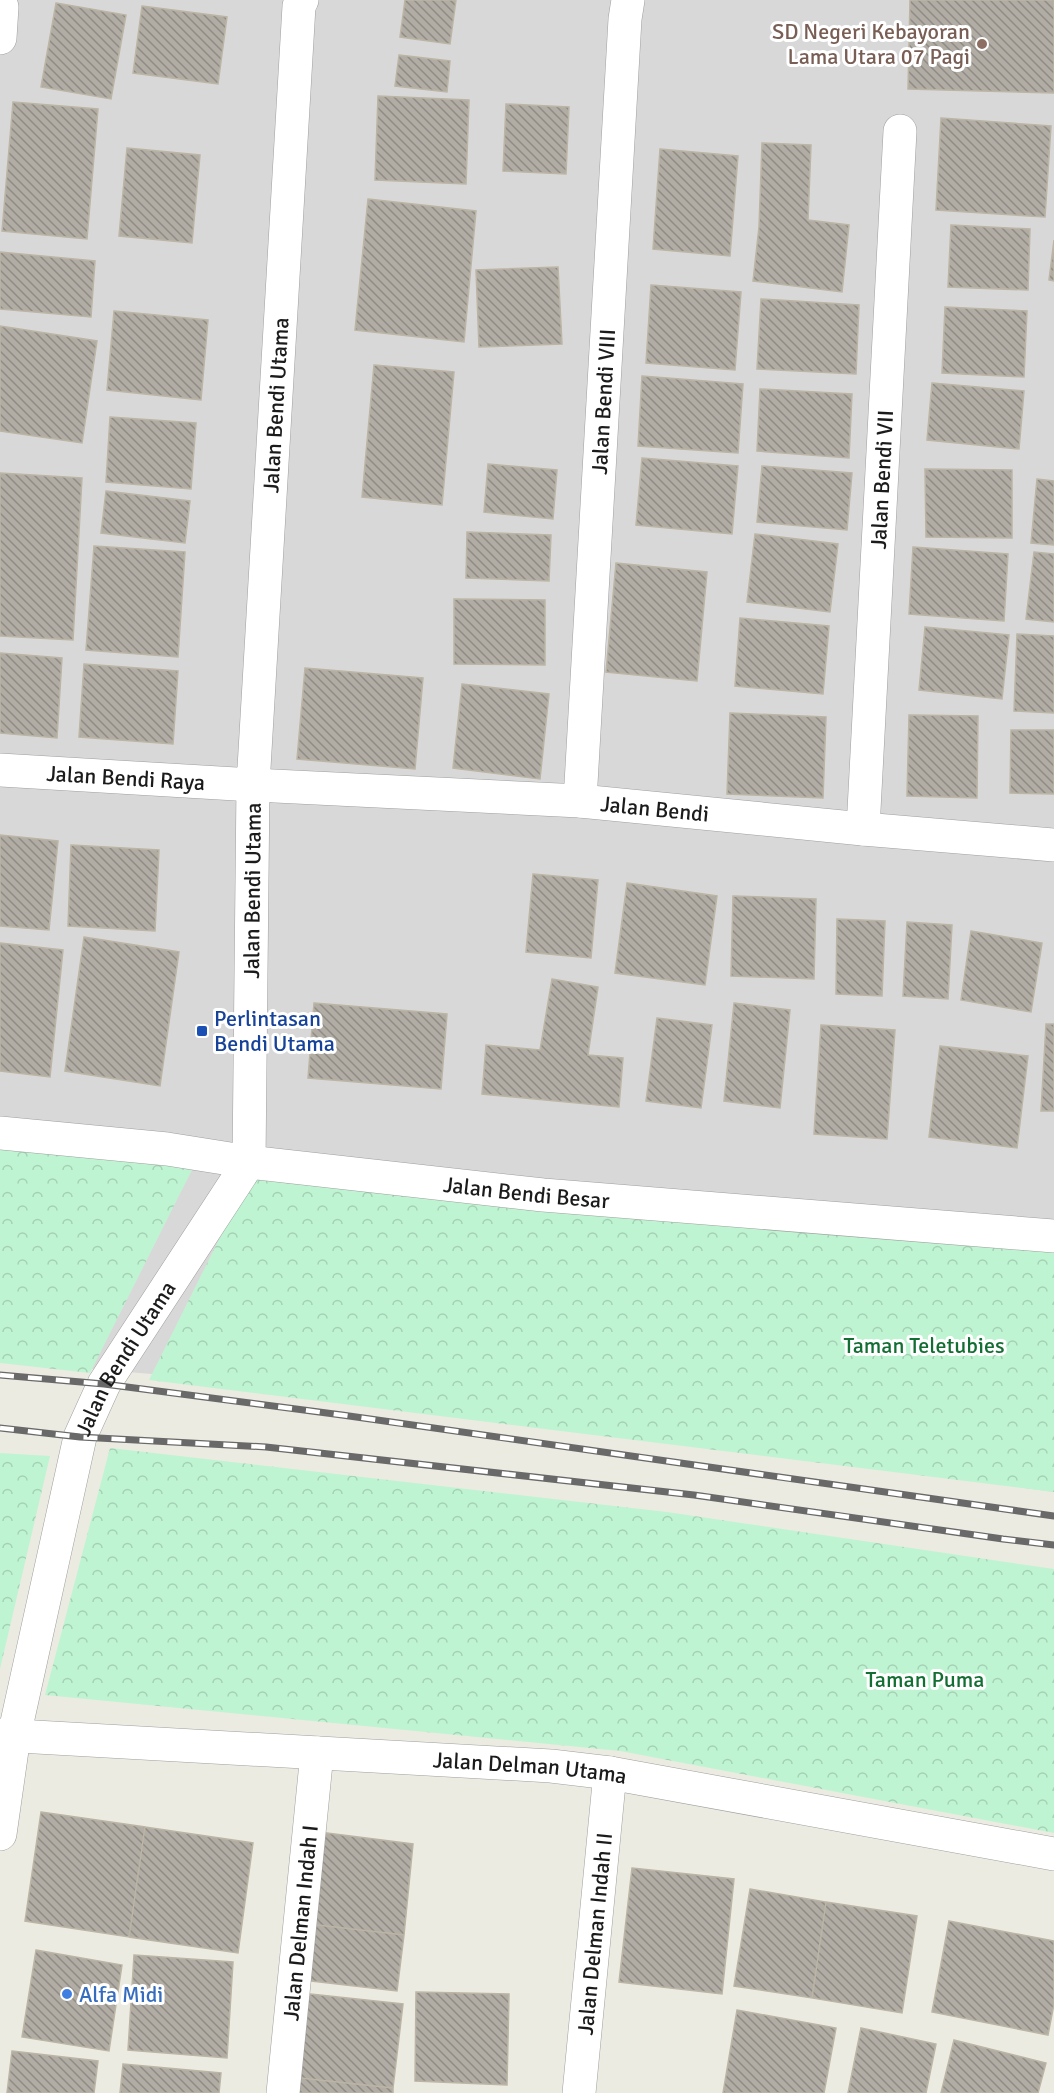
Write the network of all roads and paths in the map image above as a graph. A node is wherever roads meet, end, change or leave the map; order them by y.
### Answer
1 (302, 0) edge
2 (628, 0) edge
3 (900, 131) dead end
4 (0, 770) edge
5 (253, 785) junction
6 (580, 801) junction
7 (863, 829) junction
8 (1054, 844) edge
9 (0, 1133) edge
10 (249, 1162) junction
11 (1054, 1236) edge
12 (7, 1735) edge
13 (317, 1753) junction
14 (610, 1773) junction
15 (0, 1834) edge
16 (1054, 1854) edge
17 (583, 2092) edge
18 (283, 2093) edge

1 - 5 street, Jalan Bendi Utama
2 - 6 street, Jalan Bendi VIII
3 - 7 street, Jalan Bendi VII
4 - 5 street, Jalan Bendi Raya
5 - 6 street, Jalan Bendi
5 - 10 street, Jalan Bendi Utama
6 - 7 street, Jalan Bendi
7 - 8 street, Jalan Bendi
9 - 10 street, Jalan Bendi Besar
10 - 11 street, Jalan Bendi Besar
10 - 12 street, Jalan Bendi Utama
12 - 13 street, Jalan Delman Utama
12 - 15 street, Jalan Bendi Utama
13 - 14 street, Jalan Delman Utama
13 - 18 street, Jalan Delman Indah I
14 - 16 street, Jalan Delman Utama
14 - 17 street, Jalan Delman Indah II

